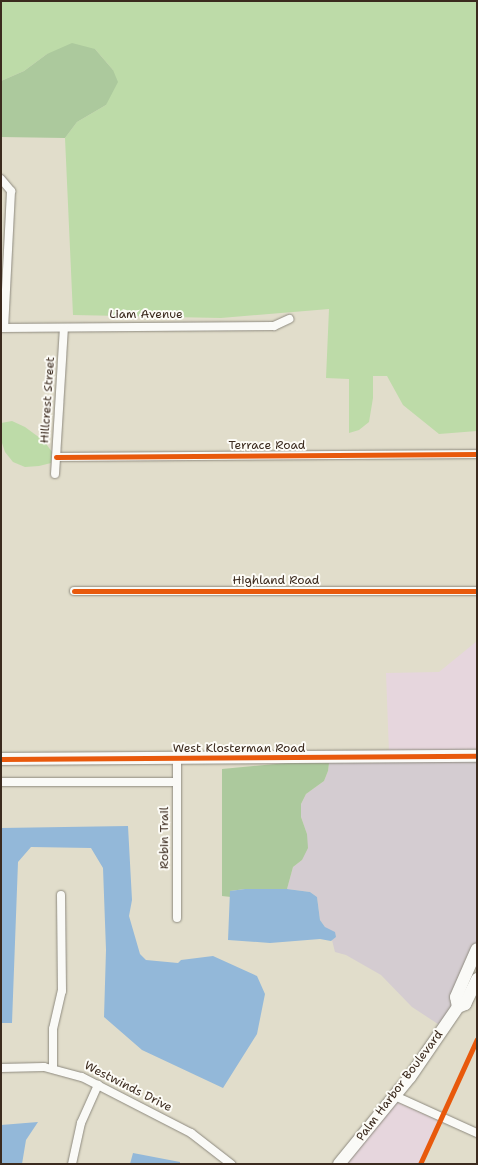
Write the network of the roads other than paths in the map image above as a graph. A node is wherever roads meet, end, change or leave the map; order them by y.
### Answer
1 (1, 179) edge
2 (289, 319) dead end
3 (2, 328) edge
4 (64, 328) junction
5 (477, 454) edge
6 (56, 457) junction
7 (55, 474) dead end
8 (74, 591) dead end
9 (477, 591) edge
10 (477, 756) edge
11 (1, 759) edge
12 (178, 759) junction
13 (1, 782) edge
14 (178, 782) junction
15 (61, 895) dead end
16 (177, 918) dead end
17 (477, 949) edge
18 (477, 979) edge
19 (458, 1007) junction
20 (1, 1068) edge
21 (53, 1068) junction
22 (98, 1085) junction
23 (395, 1096) junction
24 (477, 1133) edge
25 (72, 1164) edge
26 (231, 1164) edge
27 (339, 1164) edge

1 - 3 street
2 - 4 street, Liam Avenue
3 - 4 street, Liam Avenue
4 - 6 street, Hillcrest Street
5 - 6 street, Terrace Road
6 - 7 street, Hillcrest Street
8 - 9 street, Highland Road
10 - 12 street, West Klosterman Road
11 - 12 street, West Klosterman Road
12 - 14 street, Robin Trail
13 - 14 street
14 - 16 street, Robin Trail
15 - 21 street
17 - 19 street, Palm Harbor Boulevard
18 - 19 street, Palm Harbor Boulevard
19 - 23 street, Palm Harbor Boulevard
20 - 21 street, Westwinds Drive
21 - 22 street, Westwinds Drive
22 - 25 street
22 - 26 street, Westwinds Drive
23 - 24 street
23 - 27 street, Palm Harbor Boulevard

